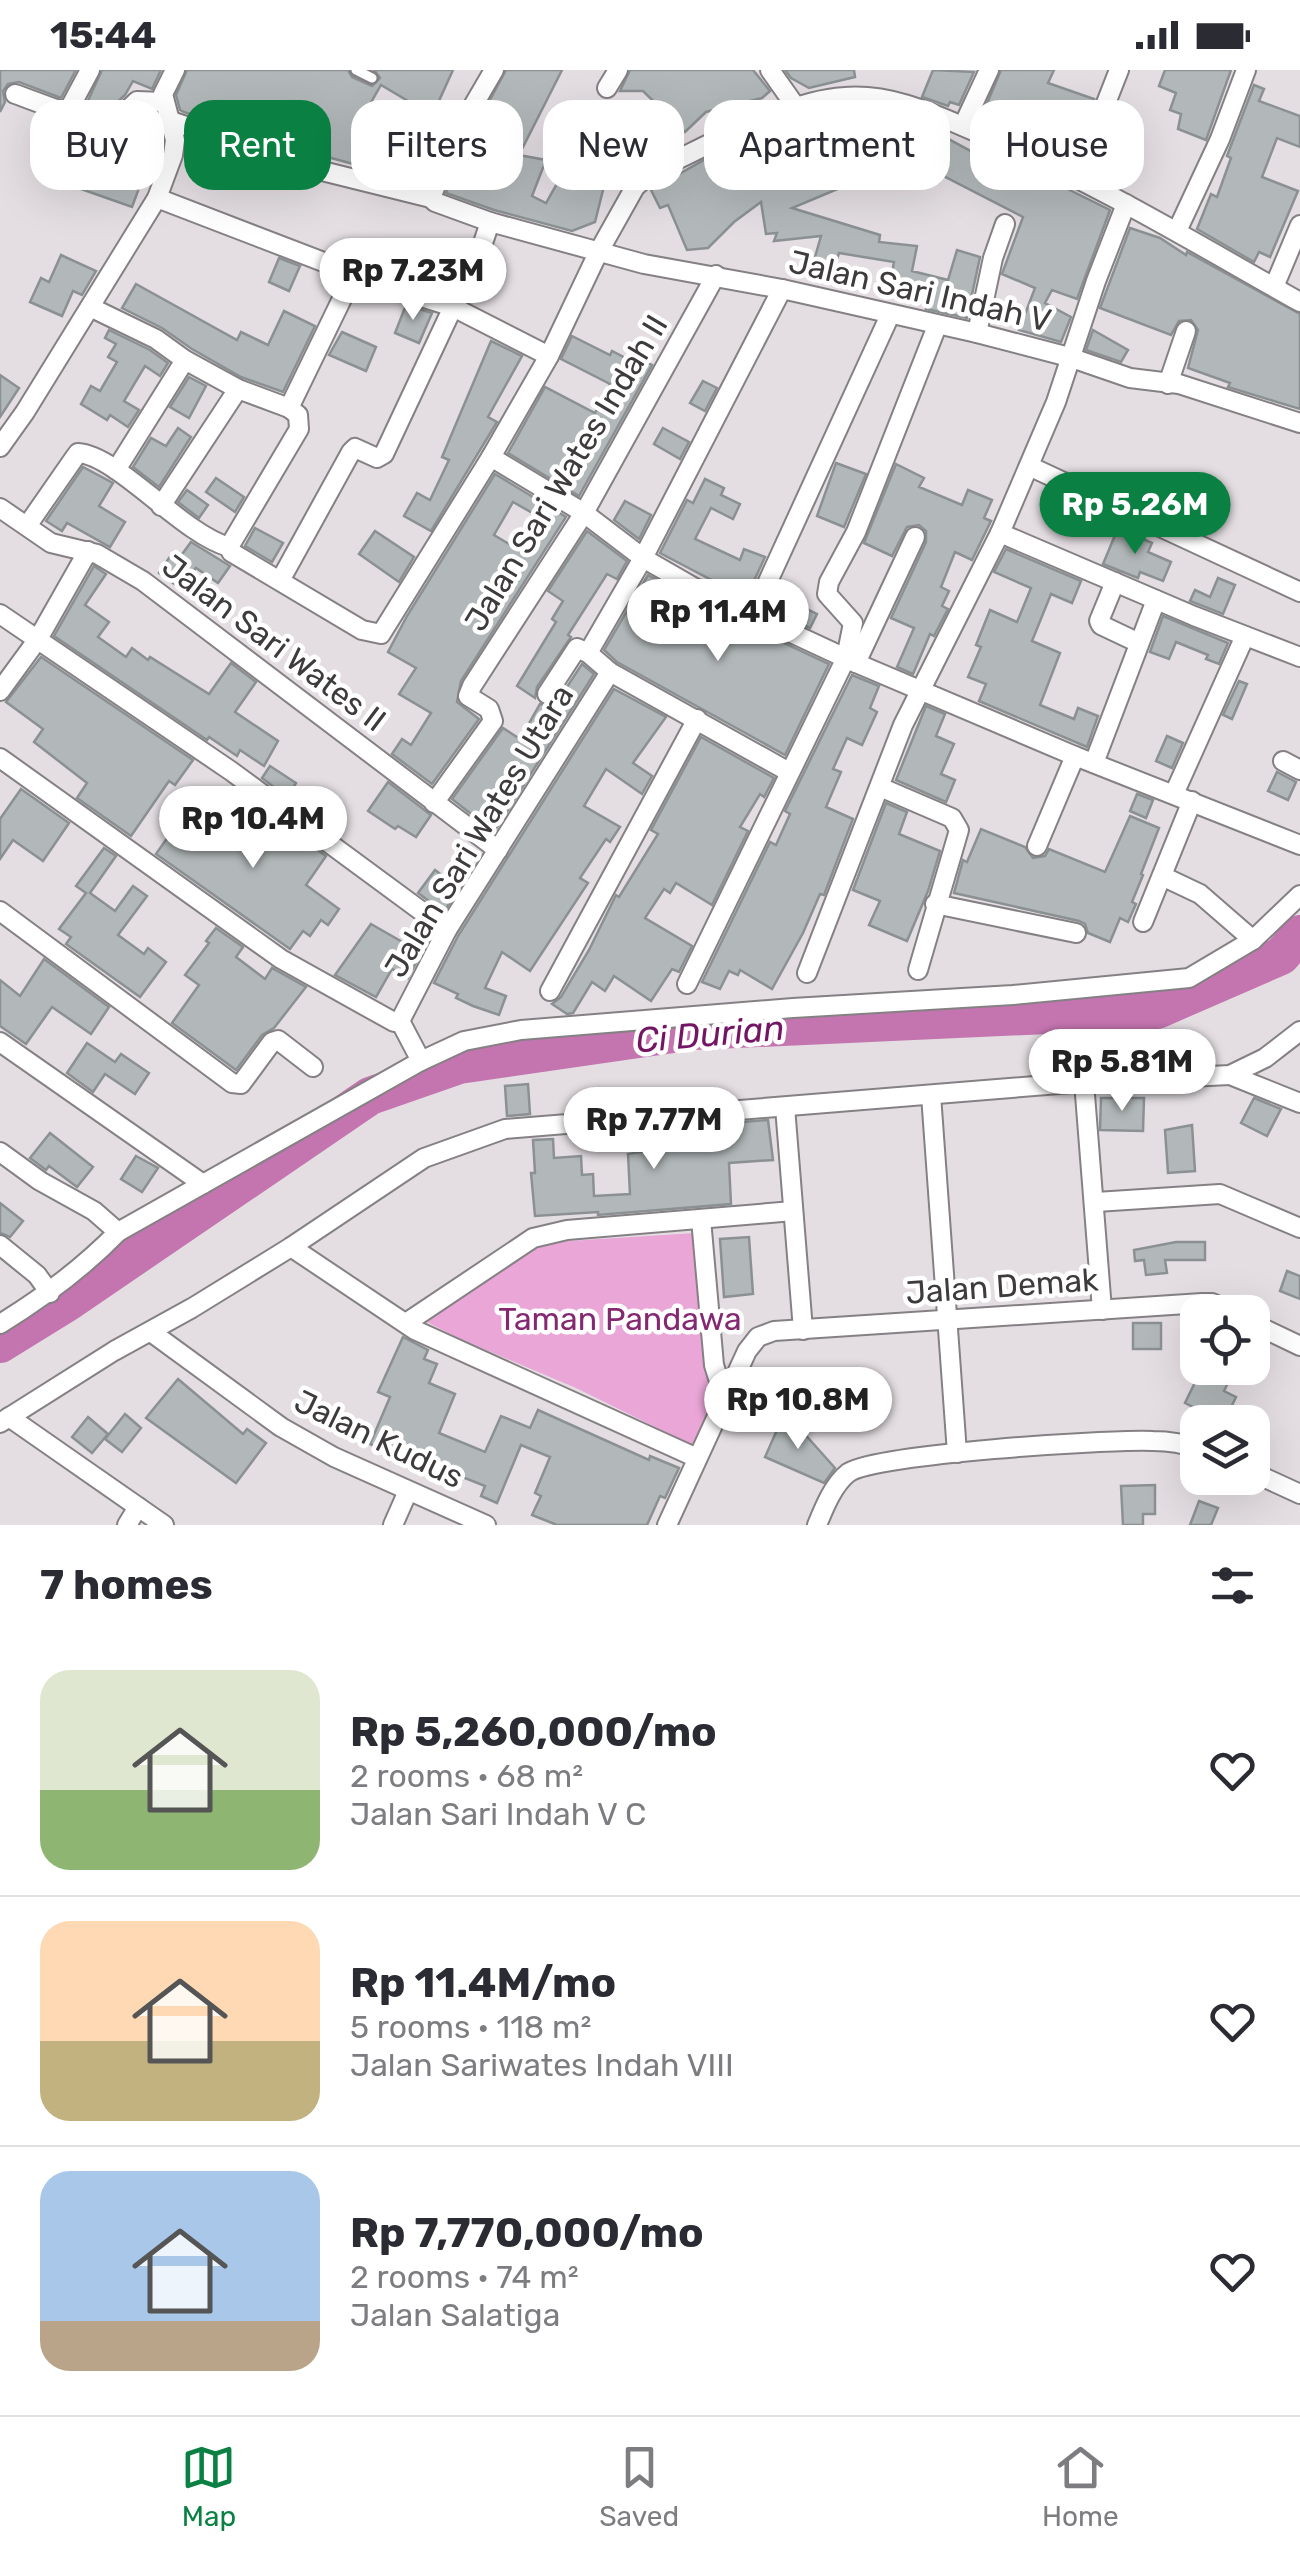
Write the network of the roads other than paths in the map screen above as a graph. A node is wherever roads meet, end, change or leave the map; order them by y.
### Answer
1 (90, 70) edge
2 (174, 70) edge
3 (356, 70) edge
4 (494, 70) edge
5 (618, 70) edge
6 (770, 70) edge
7 (989, 70) edge
8 (1119, 70) edge
9 (1246, 70) edge
10 (372, 78) dead end
11 (607, 88) dead end
12 (16, 94) dead end
13 (32, 100) edge
14 (74, 100) edge
15 (164, 100) edge
16 (791, 100) edge
17 (826, 100) edge
18 (894, 100) edge
19 (1107, 100) edge
20 (164, 102) edge
21 (172, 120) junction
22 (950, 121) edge
23 (963, 126) junction
24 (970, 129) edge
25 (704, 150) edge
26 (1100, 190) edge
27 (157, 198) junction
28 (431, 198) junction
29 (1126, 204) junction
30 (490, 222) junction
31 (1005, 224) dead end
32 (1300, 226) edge
33 (1177, 231) junction
34 (598, 252) junction
35 (354, 274) junction
36 (716, 275) junction
37 (782, 288) junction
38 (1274, 288) junction
39 (1300, 302) edge
40 (453, 306) junction
41 (90, 307) junction
42 (890, 315) junction
43 (937, 326) junction
44 (1186, 332) dead end
45 (976, 333) junction
46 (548, 356) junction
47 (1069, 357) junction
48 (185, 360) junction
49 (1168, 384) junction
50 (238, 389) junction
51 (289, 408) junction
52 (1300, 422) edge
53 (0, 448) edge
54 (491, 457) junction
55 (1029, 466) junction
56 (116, 470) junction
57 (160, 506) junction
58 (0, 508) edge
59 (584, 513) junction
60 (26, 526) junction
61 (1000, 533) junction
62 (915, 537) dead end
63 (230, 547) junction
64 (88, 552) junction
65 (643, 558) junction
66 (280, 579) junction
67 (1115, 582) junction
68 (1300, 592) edge
69 (1156, 600) junction
70 (0, 614) edge
71 (753, 614) junction
72 (1245, 636) junction
73 (38, 639) junction
74 (1140, 643) junction
75 (588, 653) junction
76 (1300, 657) edge
77 (851, 660) junction
78 (610, 672) junction
79 (920, 688) junction
80 (0, 691) edge
81 (548, 694) dead end
82 (697, 718) junction
83 (1075, 756) junction
84 (0, 758) edge
85 (1283, 761) dead end
86 (1094, 763) junction
87 (1300, 770) edge
88 (789, 772) junction
89 (880, 787) junction
90 (1183, 798) junction
91 (434, 802) junction
92 (1300, 844) edge
93 (1037, 846) dead end
94 (498, 850) junction
95 (1162, 876) junction
96 (1300, 895) edge
97 (935, 904) junction
98 (0, 911) edge
99 (1143, 922) dead end
100 (447, 930) junction
101 (1076, 933) dead end
102 (1252, 940) junction
103 (918, 970) dead end
104 (806, 973) dead end
105 (688, 984) dead end
106 (550, 992) dead end
107 (400, 1020) junction
108 (1300, 1031) edge
109 (0, 1042) edge
110 (421, 1061) junction
111 (313, 1067) dead end
112 (1230, 1075) junction
113 (1084, 1082) junction
114 (931, 1095) junction
115 (1300, 1103) edge
116 (785, 1107) junction
117 (0, 1152) edge
118 (203, 1184) junction
119 (1096, 1202) junction
120 (794, 1211) junction
121 (700, 1219) junction
122 (1300, 1228) edge
123 (118, 1232) junction
124 (0, 1245) edge
125 (291, 1247) junction
126 (50, 1293) junction
127 (1180, 1305) edge
128 (1102, 1310) junction
129 (947, 1319) junction
130 (406, 1323) junction
131 (0, 1324) edge
132 (803, 1330) junction
133 (151, 1332) junction
134 (1270, 1332) edge
135 (1300, 1346) edge
136 (730, 1388) junction
137 (5, 1420) edge
138 (1180, 1443) edge
139 (957, 1453) junction
140 (697, 1458) junction
141 (1270, 1480) edge
142 (408, 1490) junction
143 (1300, 1494) edge
144 (138, 1507) junction
145 (127, 1525) edge
146 (164, 1525) edge
147 (394, 1525) edge
148 (486, 1525) edge
149 (667, 1525) edge
150 (817, 1525) edge

1 - 14 street
2 - 15 street
3 - 10 lane
4 - 28 street
5 - 11 street
6 - 16 street
7 - 23 street
8 - 19 street
9 - 33 street
12 - 13 street
17 - 18 street
20 - 21 street
21 - 27 street
21 - 28 street, Jalan Sari Indah V
22 - 23 street
23 - 24 street
25 - 34 street
26 - 29 street
27 - 35 street
27 - 41 street
28 - 30 street, Jalan Sari Indah V
29 - 33 street
29 - 47 street, Jalan Sari Indah V
30 - 34 street, Jalan Sari Indah V
30 - 40 street
31 - 45 street
32 - 38 street
33 - 38 street
34 - 36 street, Jalan Sari Indah V
34 - 46 street
35 - 40 street
35 - 51 street
36 - 37 street, Jalan Sari Indah V
36 - 59 street, Jalan Sari Wates Indah II
37 - 42 street, Jalan Sari Indah V
37 - 65 street
38 - 39 street
40 - 46 street
40 - 66 street
41 - 48 street
41 - 53 street
42 - 43 street, Jalan Sari Indah V
42 - 71 street
43 - 45 street, Jalan Sari Indah V
43 - 77 street
44 - 49 street
45 - 47 street, Jalan Sari Indah V
46 - 54 street
47 - 49 street
47 - 55 street
48 - 50 street
48 - 56 street
49 - 52 street
50 - 51 street
50 - 57 street
51 - 63 street
54 - 59 street
54 - 66 street
55 - 61 street
55 - 68 street
56 - 57 street
56 - 60 street
57 - 63 street
58 - 60 street, Jalan Sari Wates II
59 - 65 street
59 - 91 street, Jalan Sari Wates Indah II
60 - 64 street, Jalan Sari Wates II
61 - 67 street
61 - 79 street
62 - 77 street
63 - 66 street
64 - 73 street
64 - 91 street, Jalan Sari Wates II
65 - 71 street
65 - 75 street
67 - 69 street
67 - 74 street
69 - 72 street
69 - 74 street
70 - 73 street
71 - 77 street
72 - 76 street
72 - 90 street
73 - 80 street
73 - 100 street
74 - 86 street
75 - 78 street
75 - 81 street
77 - 79 street
77 - 88 street
78 - 82 street
78 - 94 street, Jalan Sari Wates Utara
79 - 83 street
79 - 89 street
82 - 88 street
82 - 106 street
83 - 86 street
83 - 93 street
84 - 107 street
85 - 87 street
86 - 90 street
88 - 105 street
89 - 97 street
89 - 104 street
90 - 92 street
90 - 95 street
91 - 94 street, Jalan Sari Wates II
94 - 100 street, Jalan Sari Wates Utara
95 - 99 street
95 - 102 street
96 - 102 street
97 - 101 street
97 - 103 street
98 - 111 street
100 - 107 street, Jalan Sari Wates Utara
102 - 110 street
107 - 110 street
108 - 112 street
109 - 118 street
110 - 118 street
112 - 113 street
112 - 115 street
113 - 114 street
113 - 119 street
114 - 116 street
114 - 129 street
116 - 120 street
116 - 125 street
117 - 123 street
118 - 123 street
119 - 122 street
119 - 128 street
120 - 121 street
120 - 132 street
121 - 130 street
121 - 136 street
123 - 126 street
124 - 126 street
125 - 130 street
125 - 133 street
126 - 131 street
127 - 128 street, Jalan Demak
128 - 129 street, Jalan Demak
129 - 132 street, Jalan Demak
129 - 139 street
130 - 140 street
132 - 136 street, Jalan Demak
133 - 137 street
133 - 142 street, Jalan Kudus
134 - 135 street
136 - 140 street
137 - 144 street
138 - 139 street
139 - 150 street
140 - 149 street
141 - 143 street
142 - 147 street
142 - 148 street, Jalan Kudus
144 - 145 street
144 - 146 street

